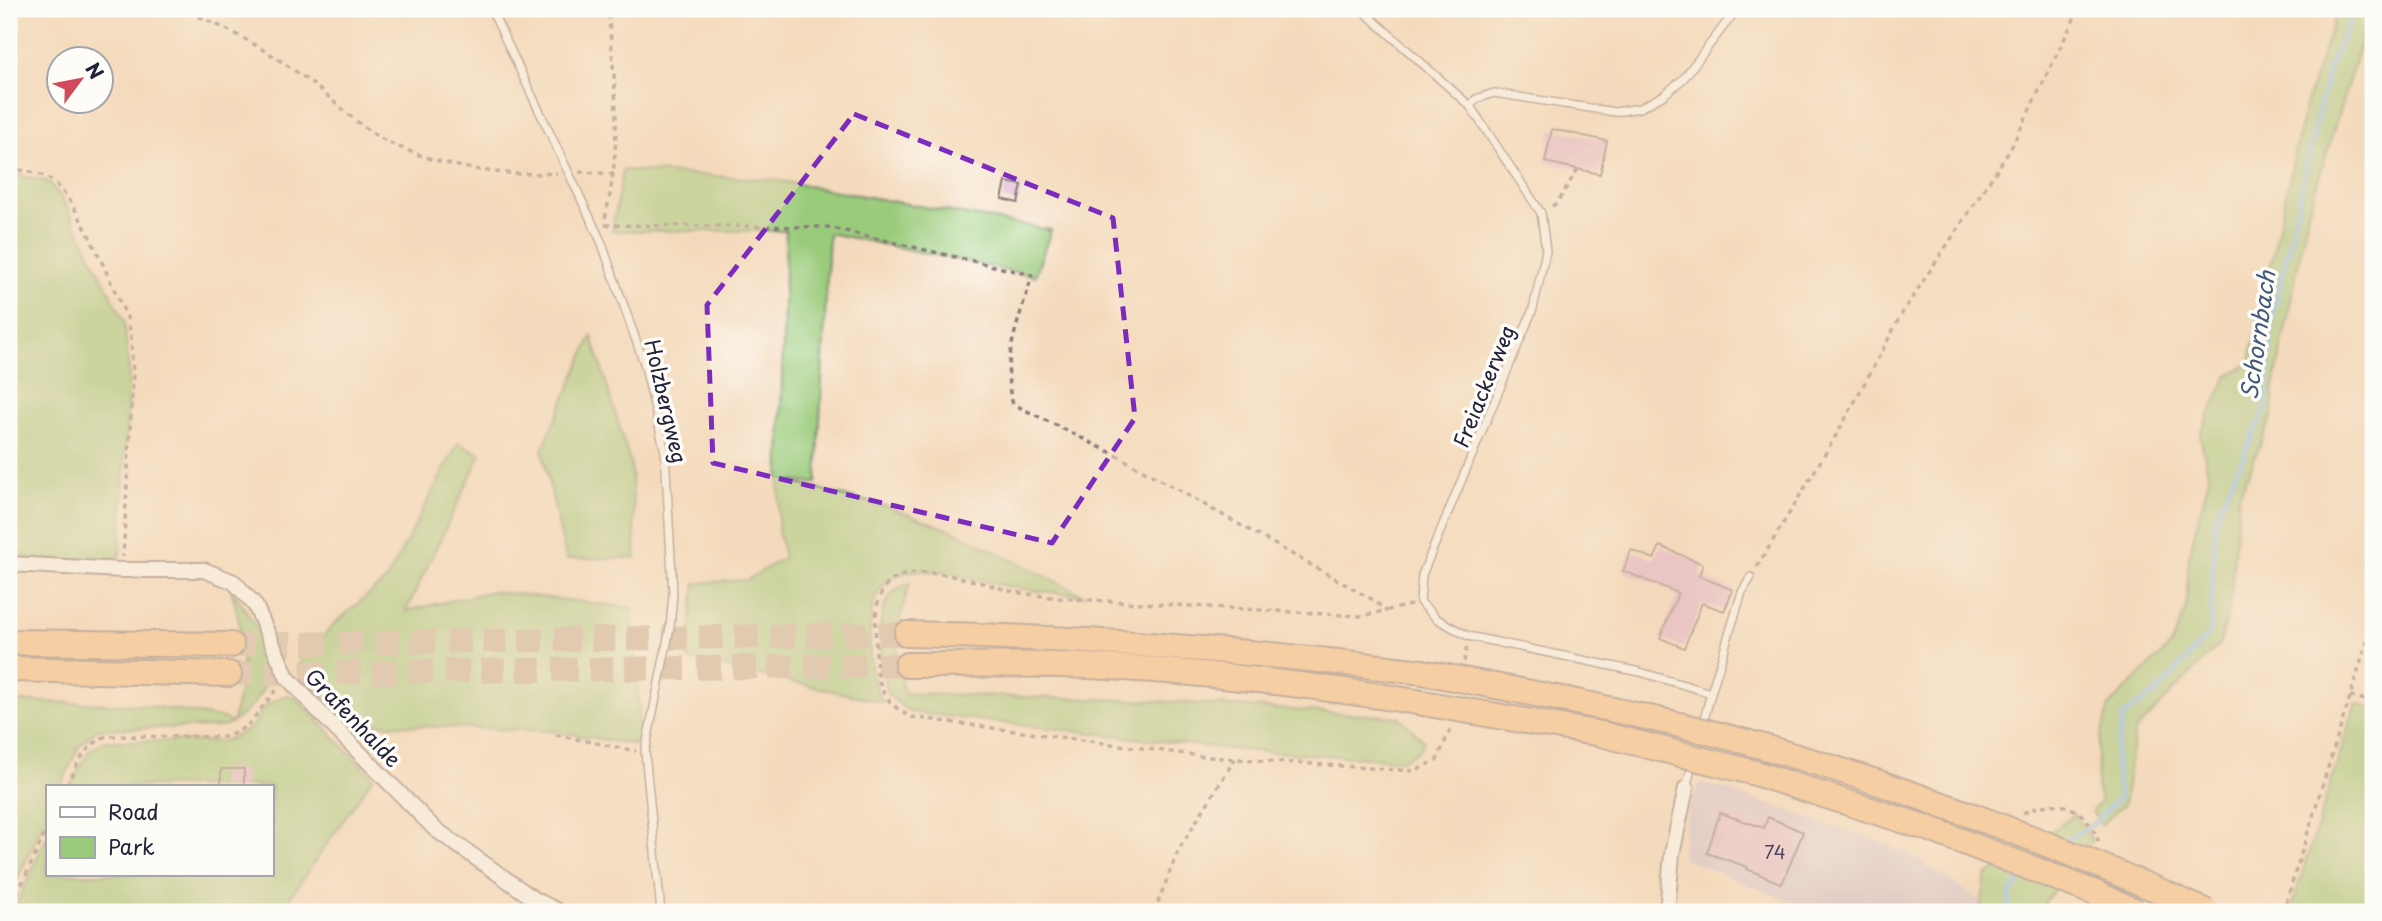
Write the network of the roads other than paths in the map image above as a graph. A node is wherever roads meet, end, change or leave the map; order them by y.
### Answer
1 (491, 9) edge
2 (1361, 9) edge
3 (1737, 9) edge
4 (1470, 106) junction
5 (9, 564) edge
6 (1751, 577) road end
7 (907, 634) tunnel mouth
8 (9, 642) edge
9 (231, 645) tunnel mouth
10 (907, 665) tunnel mouth
11 (9, 669) edge
12 (229, 674) tunnel mouth
13 (1711, 693) junction
14 (1686, 788) joint
15 (559, 912) edge
16 (661, 912) edge
17 (1667, 912) edge
18 (2137, 912) edge
19 (2207, 912) edge

1 - 16 lane, Holzbergweg
2 - 4 lane, Freiackerweg
3 - 4 lane
4 - 13 lane, Freiackerweg
5 - 15 street, Grafenhalde
6 - 13 lane
7 - 19 highway, bridge
8 - 9 highway
10 - 18 highway, bridge
11 - 12 highway
13 - 14 lane
14 - 17 street

